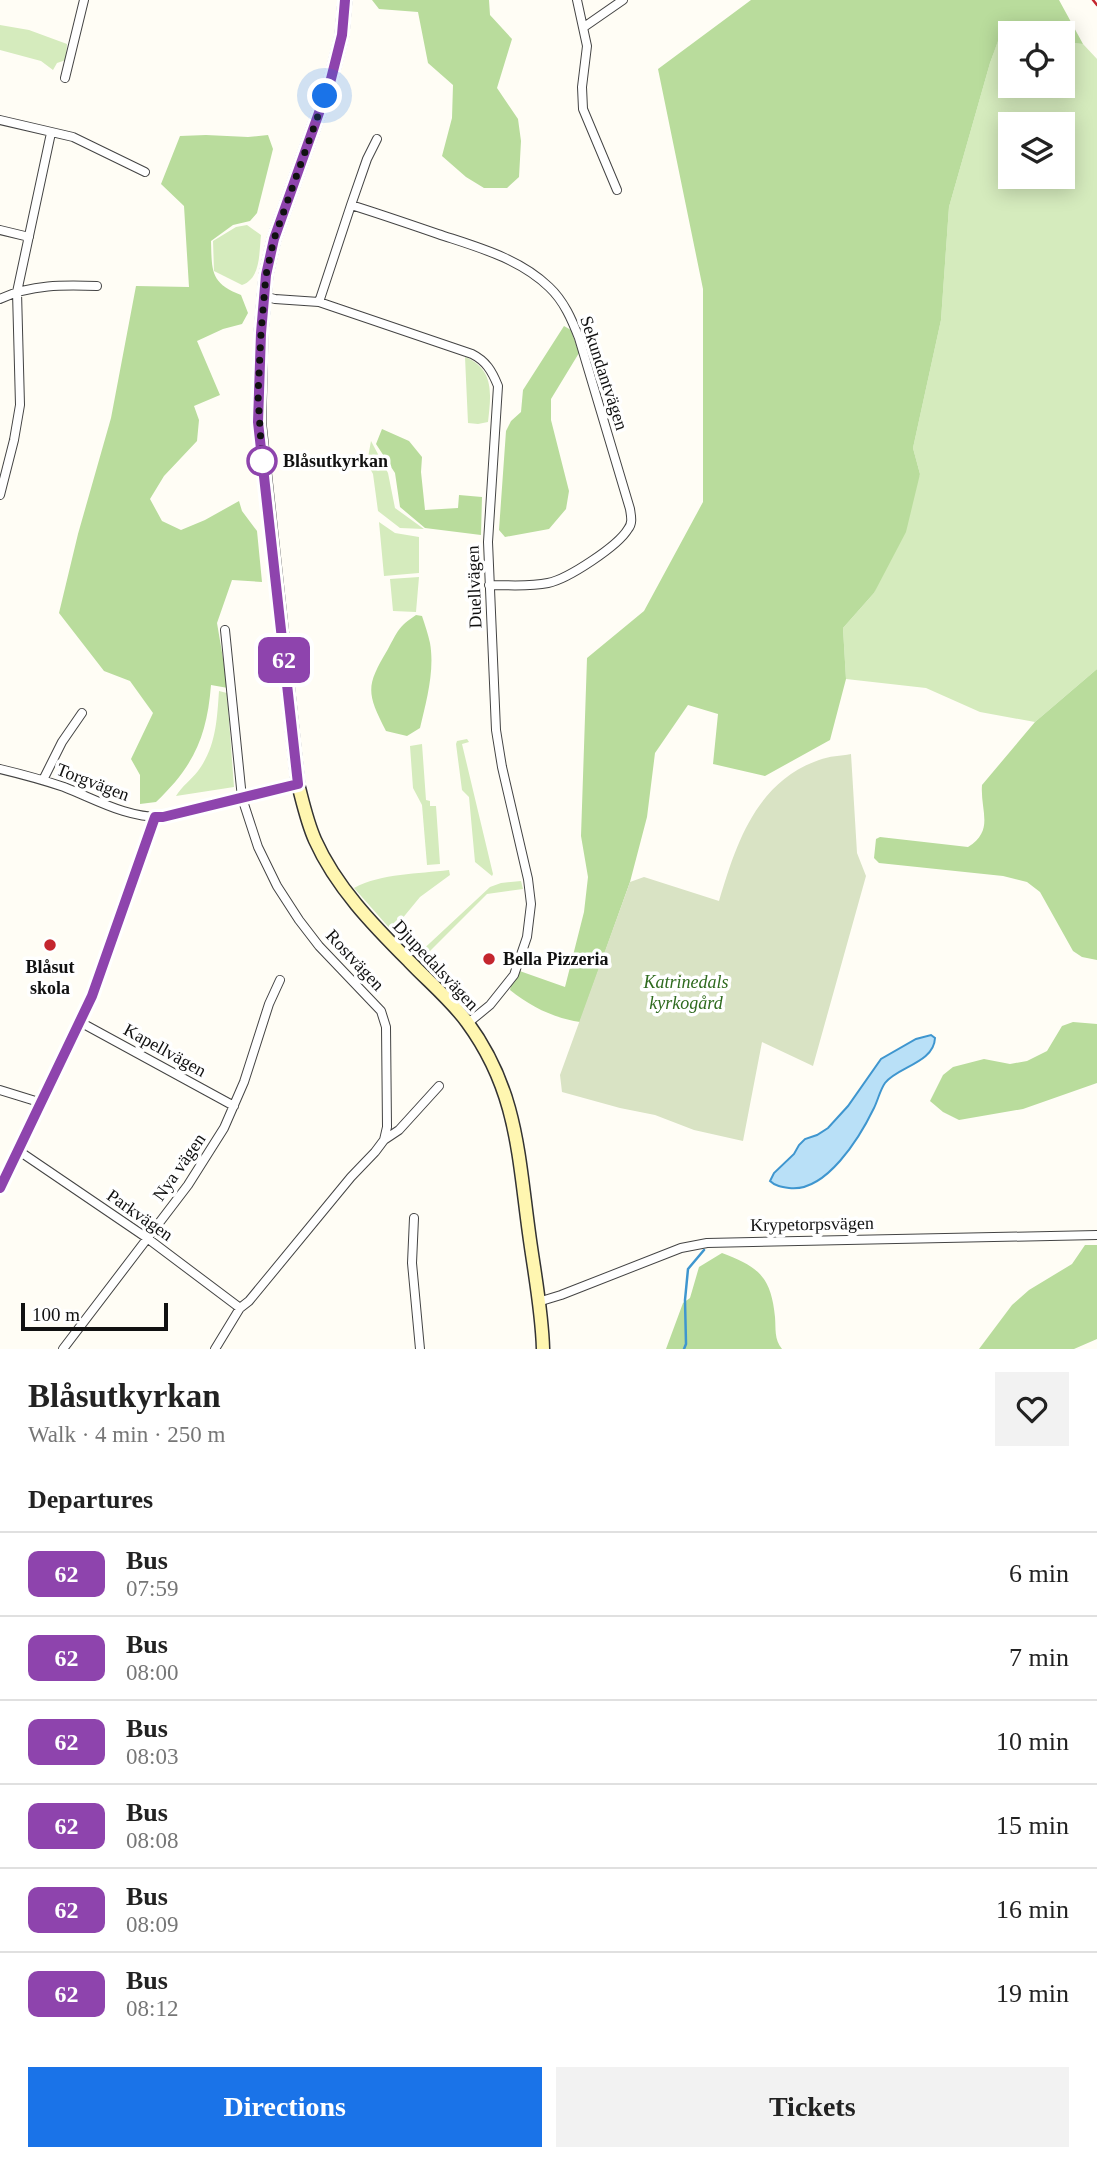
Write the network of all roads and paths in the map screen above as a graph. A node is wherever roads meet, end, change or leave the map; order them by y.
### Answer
1 (84, 0) edge
2 (345, 0) edge
3 (577, 0) edge
4 (623, 0) edge
5 (584, 27) junction
6 (65, 78) dead end
7 (0, 120) edge
8 (51, 133) junction
9 (377, 139) dead end
10 (145, 172) dead end
11 (617, 190) dead end
12 (351, 205) junction
13 (0, 230) edge
14 (29, 237) junction
15 (97, 286) dead end
16 (17, 292) junction
17 (263, 296) junction
18 (0, 299) edge
19 (319, 302) junction
20 (0, 495) edge
21 (489, 585) junction
22 (225, 630) dead end
23 (82, 713) dead end
24 (0, 769) edge
25 (43, 780) junction
26 (298, 784) junction
27 (242, 798) junction
28 (155, 817) junction
29 (279, 980) dead end
30 (80, 1022) junction
31 (468, 1023) junction
32 (439, 1086) dead end
33 (0, 1090) edge
34 (42, 1103) junction
35 (234, 1106) junction
36 (384, 1140) junction
37 (19, 1151) junction
38 (0, 1188) edge
39 (414, 1218) dead end
40 (1097, 1235) edge
41 (147, 1238) junction
42 (538, 1301) junction
43 (240, 1308) junction
44 (63, 1349) edge
45 (215, 1349) edge
46 (420, 1349) edge
47 (543, 1349) edge

1 - 6 street
2 - 17 street, Djupedalsvägen
3 - 5 street
4 - 5 street
5 - 11 street
7 - 8 street
8 - 10 street
8 - 14 street
9 - 12 street
12 - 19 street
12 - 21 street, Sekundantvägen
13 - 14 street
14 - 16 street
15 - 16 street
16 - 18 street
16 - 20 street
17 - 19 street, Duellvägen
17 - 26 street, Djupedalsvägen
19 - 21 street, Duellvägen
21 - 31 street, Duellvägen
22 - 27 street, Rostvägen
23 - 25 street
24 - 25 street, Torgvägen
25 - 28 street, Torgvägen
26 - 27 street, Torgvägen
26 - 31 street, Djupedalsvägen
27 - 28 street, Torgvägen
27 - 36 street, Rostvägen
28 - 30 street
29 - 35 street, Nya vägen
30 - 34 street
30 - 35 street, Kapellvägen
31 - 42 street, Djupedalsvägen
32 - 36 street
33 - 34 street
34 - 37 street
35 - 41 street, Nya vägen
36 - 43 street
37 - 38 street
37 - 41 street, Parkvägen
39 - 46 street
40 - 42 street, Krypetorpsvägen
41 - 43 street, Parkvägen
41 - 44 street, Nya vägen
42 - 47 street, Djupedalsvägen
43 - 45 street

